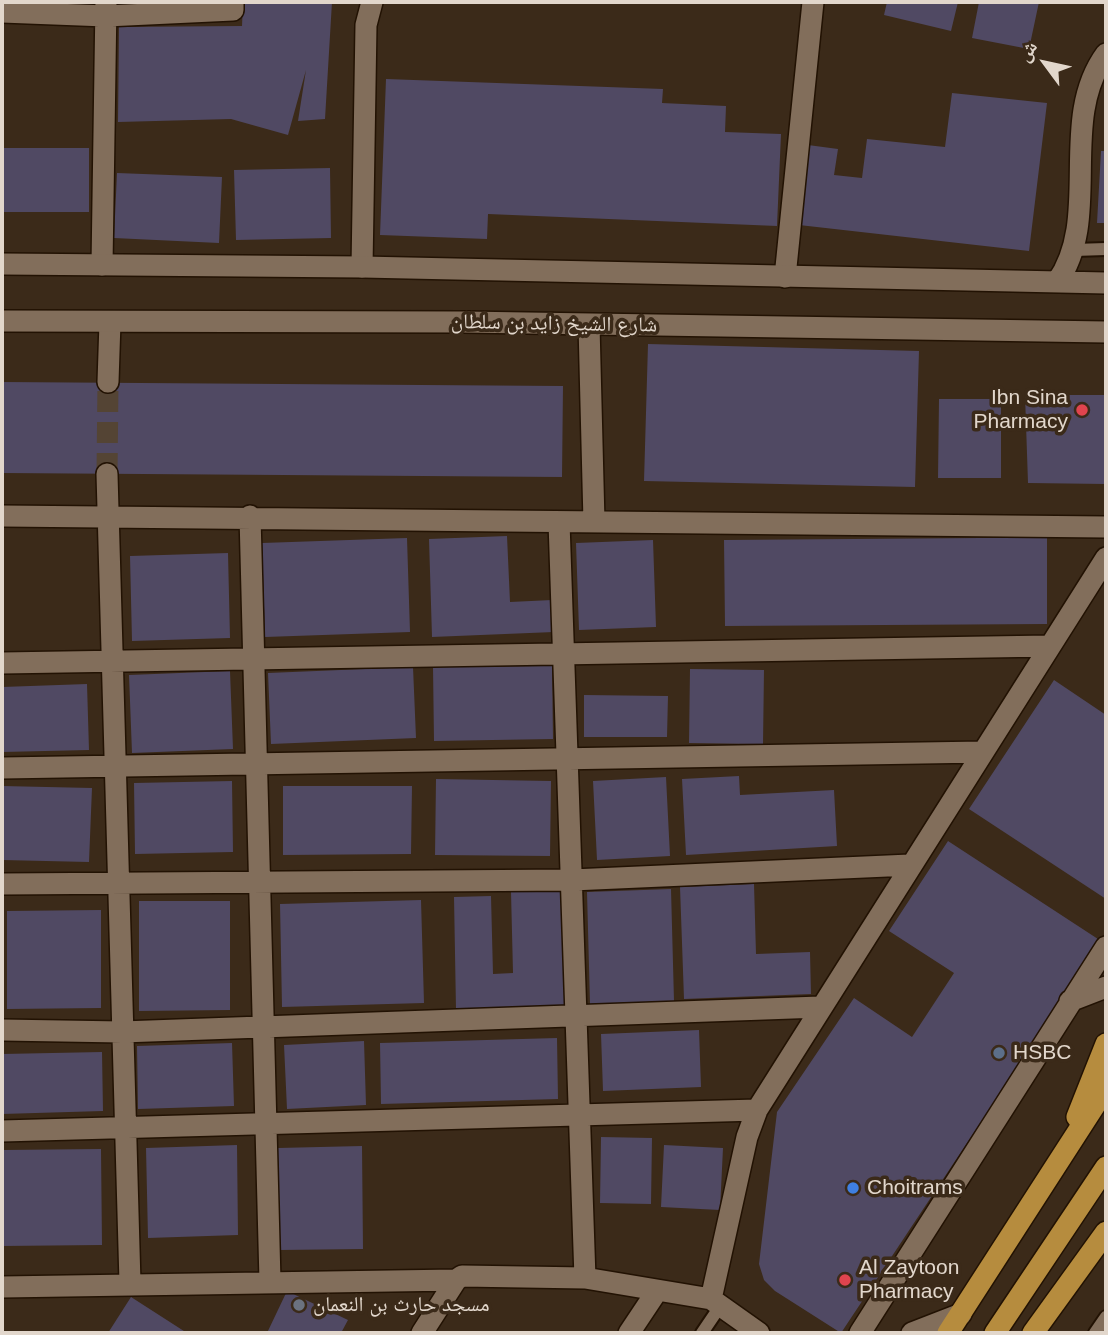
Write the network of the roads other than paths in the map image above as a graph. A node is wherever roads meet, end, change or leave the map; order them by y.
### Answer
1 (233, 2) edge
2 (372, 2) edge
3 (813, 2) edge
4 (106, 9) edge
5 (2, 12) edge
6 (1106, 54) edge
7 (1106, 249) edge
8 (1074, 250) junction
9 (2, 264) edge
10 (102, 265) junction
11 (362, 267) junction
12 (785, 277) junction
13 (1057, 282) junction
14 (1106, 283) edge
15 (2, 321) edge
16 (110, 322) junction
17 (589, 325) junction
18 (1106, 332) edge
19 (108, 382) tunnel mouth
20 (107, 474) tunnel mouth
21 (2, 516) edge
22 (107, 516) junction
23 (250, 516) junction
24 (559, 522) junction
25 (594, 522) junction
26 (1106, 527) edge
27 (1106, 558) edge
28 (1049, 646) junction
29 (564, 654) junction
30 (254, 659) junction
31 (111, 661) junction
32 (2, 663) edge
33 (983, 752) junction
34 (568, 759) junction
35 (256, 764) junction
36 (114, 766) junction
37 (2, 768) edge
38 (909, 865) junction
39 (572, 880) junction
40 (260, 882) junction
41 (118, 883) junction
42 (2, 884) edge
43 (1106, 947) edge
44 (1106, 987) edge
45 (1070, 1001) junction
46 (820, 1007) junction
47 (576, 1017) junction
48 (263, 1027) junction
49 (2, 1030) edge
50 (122, 1032) junction
51 (1106, 1044) edge
52 (1106, 1088) edge
53 (757, 1110) junction
54 (580, 1117) junction
55 (266, 1125) junction
56 (125, 1128) junction
57 (2, 1131) edge
58 (1063, 1155) junction
59 (1106, 1167) edge
60 (1106, 1232) edge
61 (586, 1278) junction
62 (456, 1280) junction
63 (270, 1281) junction
64 (130, 1283) junction
65 (2, 1287) edge
66 (657, 1291) junction
67 (716, 1302) junction
68 (961, 1314) junction
69 (1106, 1317) edge
70 (422, 1333) edge
71 (629, 1333) edge
72 (702, 1333) edge
73 (759, 1333) edge
74 (860, 1333) edge
75 (912, 1333) edge
76 (948, 1333) edge
77 (995, 1333) edge
78 (1033, 1333) edge
79 (1095, 1333) edge

1 - 4 street
2 - 11 street
3 - 12 street
4 - 5 street
4 - 10 street
6 - 8 street
7 - 8 lane
8 - 13 street
9 - 10 street
10 - 11 street
11 - 12 street
12 - 13 street
13 - 14 street
15 - 16 street, شارع الشيخ زايد بن سلطان
16 - 17 street, شارع الشيخ زايد بن سلطان
16 - 19 street
17 - 18 street, شارع الشيخ زايد بن سلطان
17 - 25 street
20 - 22 street
21 - 22 street
22 - 23 street
22 - 31 street
23 - 24 street
23 - 30 street
24 - 25 street
24 - 29 street
25 - 26 street
27 - 28 street
28 - 29 street
28 - 33 street
29 - 30 street
29 - 34 street
30 - 31 street
30 - 35 street
31 - 32 street
31 - 36 street
33 - 34 street
33 - 38 street
34 - 35 street
34 - 39 street
35 - 36 street
35 - 40 street
36 - 37 street
36 - 41 street
38 - 39 street
38 - 46 street
39 - 40 street
39 - 47 street
40 - 41 street
40 - 48 street
41 - 42 street
41 - 50 street
43 - 45 street
44 - 45 street
45 - 74 street
46 - 47 street
46 - 53 street
47 - 48 street
47 - 54 street
48 - 50 street
48 - 55 street
49 - 50 street
50 - 56 street
51 - 58 highway
52 - 58 highway
53 - 54 street
53 - 67 street
54 - 55 street
54 - 61 street
55 - 56 street
55 - 63 street
56 - 57 street
56 - 64 street
58 - 68 highway
59 - 77 highway
60 - 78 highway
61 - 62 street
61 - 66 street
62 - 63 street
62 - 70 street
63 - 64 street
64 - 65 street
66 - 67 street
66 - 71 street
67 - 72 lane
67 - 73 street
68 - 75 street
68 - 76 highway
69 - 79 lane

